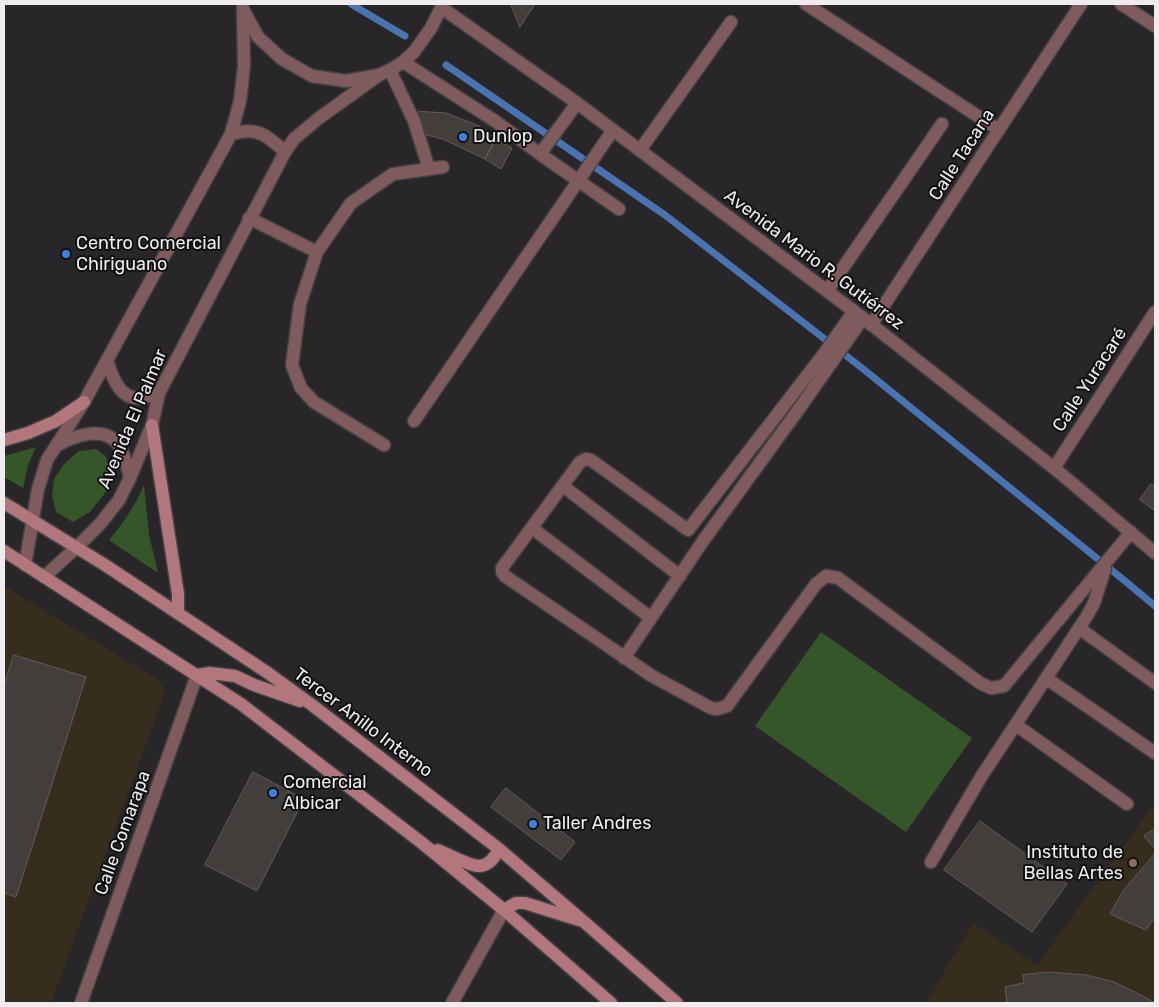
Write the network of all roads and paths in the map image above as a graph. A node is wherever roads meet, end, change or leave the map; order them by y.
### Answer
1 (806, 4) edge
2 (1081, 4) edge
3 (1121, 4) edge
4 (242, 6) edge
5 (442, 6) edge
6 (731, 22) dead end
7 (1155, 26) edge
8 (403, 62) junction
9 (385, 72) junction
10 (577, 103) junction
11 (942, 124) dead end
12 (613, 130) junction
13 (999, 130) junction
14 (231, 134) junction
15 (544, 149) junction
16 (640, 150) junction
17 (285, 152) junction
18 (443, 167) dead end
19 (429, 169) junction
20 (582, 176) junction
21 (619, 210) dead end
22 (250, 218) junction
23 (317, 252) junction
24 (827, 291) junction
25 (1155, 312) edge
26 (858, 321) junction
27 (828, 359) junction
28 (107, 360) junction
29 (159, 393) junction
30 (84, 402) junction
31 (414, 421) dead end
32 (152, 424) junction
33 (4, 440) edge
34 (56, 446) junction
35 (384, 446) dead end
36 (1054, 468) junction
37 (130, 478) junction
38 (563, 486) junction
39 (4, 504) edge
40 (32, 520) junction
41 (532, 528) junction
42 (688, 530) junction
43 (1131, 532) junction
44 (703, 541) junction
45 (77, 547) junction
46 (4, 551) edge
47 (1155, 553) edge
48 (25, 565) junction
49 (680, 576) junction
50 (44, 577) junction
51 (1098, 577) junction
52 (178, 613) junction
53 (651, 618) junction
54 (1079, 628) junction
55 (624, 658) junction
56 (197, 675) junction
57 (1046, 678) junction
58 (1155, 683) edge
59 (312, 705) junction
60 (1016, 725) junction
61 (1155, 753) edge
62 (1127, 804) dead end
63 (422, 843) junction
64 (499, 849) junction
65 (931, 862) dead end
66 (504, 910) junction
67 (583, 921) junction
68 (81, 1003) edge
69 (452, 1003) edge
70 (611, 1003) edge
71 (677, 1003) edge

1 - 13 street
2 - 13 street, Calle Tacana
3 - 7 street
4 - 9 street
4 - 14 street
5 - 8 street, Avenida El Palmar
5 - 10 street, Avenida Mario R. Gutiérrez
6 - 16 street
8 - 9 street, Avenida El Palmar
8 - 15 street
9 - 17 street, Avenida El Palmar
9 - 19 street
10 - 12 street, Avenida Mario R. Gutiérrez
10 - 15 street
11 - 24 street
12 - 16 street, Avenida Mario R. Gutiérrez
12 - 20 street
13 - 26 street, Calle Tacana
14 - 17 street
14 - 28 street
15 - 20 street
16 - 24 street, Avenida Mario R. Gutiérrez
17 - 22 street, Avenida El Palmar
18 - 19 street
19 - 23 street
20 - 21 street
20 - 31 street
22 - 23 street
22 - 29 street, Avenida El Palmar
23 - 35 street
24 - 26 street, Avenida Mario R. Gutiérrez
25 - 36 street, Calle Yuracaré
26 - 27 street, Calle Tacana
26 - 36 street, Avenida Mario R. Gutiérrez
27 - 42 street
27 - 44 street
28 - 29 street
28 - 30 street
29 - 32 street, Avenida El Palmar
30 - 33 main road
30 - 34 street
32 - 37 street, Avenida El Palmar
32 - 52 main road
34 - 37 street
34 - 40 street
36 - 43 street, Avenida Mario R. Gutiérrez
37 - 45 street, Avenida El Palmar
38 - 41 street
38 - 42 street
38 - 49 street
39 - 40 main road, Tercer Anillo Interno
40 - 45 main road, Tercer Anillo Interno
40 - 48 street
41 - 53 street
41 - 55 street
42 - 44 street
43 - 47 street, Avenida Mario R. Gutiérrez
43 - 51 street
44 - 49 street
45 - 50 street, Avenida El Palmar
45 - 52 main road, Tercer Anillo Interno
46 - 48 main road
48 - 50 main road
49 - 53 street
50 - 56 main road
51 - 54 street
51 - 55 street
52 - 59 main road, Tercer Anillo Interno
53 - 55 street
54 - 57 street
54 - 58 street
56 - 59 main road
56 - 63 main road
56 - 68 street, Calle Comarapa
57 - 60 street
57 - 61 street
59 - 64 main road, Tercer Anillo Interno
60 - 62 street
60 - 65 street
63 - 64 main road
63 - 66 main road
64 - 67 main road, Tercer Anillo Interno
66 - 67 main road
66 - 69 street
66 - 70 main road
67 - 71 main road, Tercer Anillo Interno

